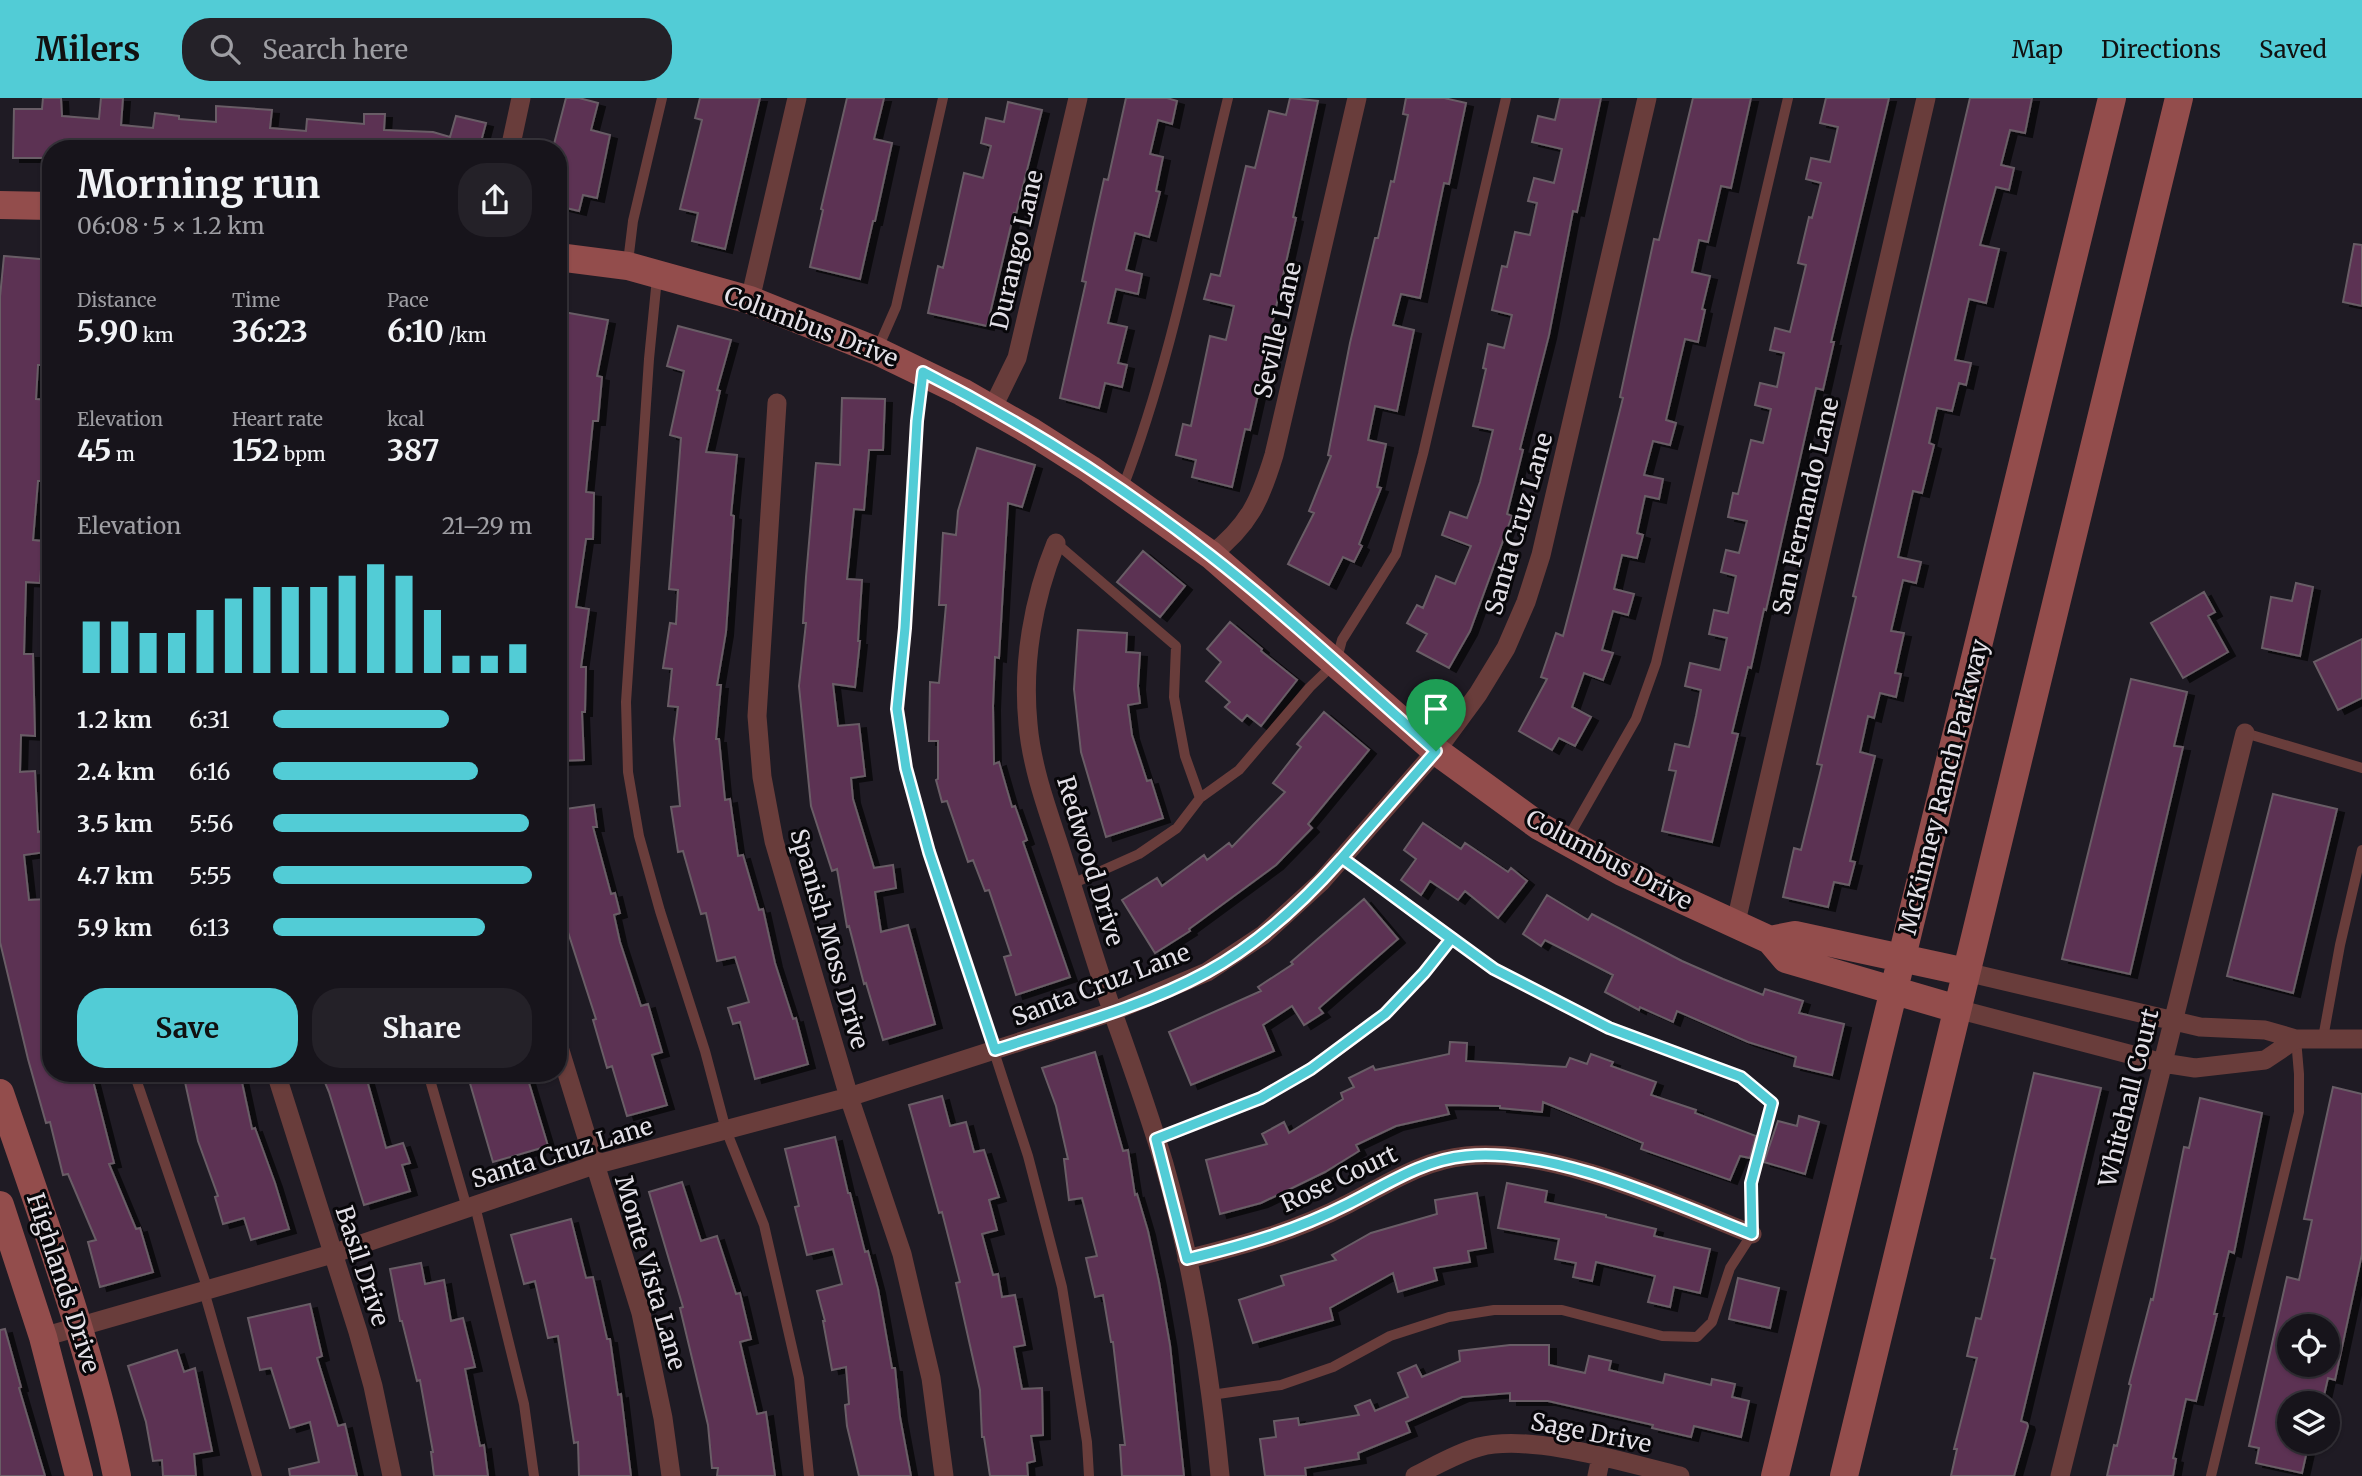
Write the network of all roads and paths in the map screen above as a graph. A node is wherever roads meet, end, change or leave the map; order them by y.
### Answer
1 (522, 98) edge
2 (662, 98) edge
3 (797, 98) edge
4 (943, 98) edge
5 (1078, 98) edge
6 (1228, 98) edge
7 (1357, 98) edge
8 (1507, 98) edge
9 (1647, 98) edge
10 (1788, 98) edge
11 (1926, 98) edge
12 (2112, 98) edge
13 (2179, 98) edge
14 (512, 140) edge
15 (0, 205) edge
16 (42, 206) edge
17 (567, 258) edge
18 (628, 266) junction
19 (658, 274) junction
20 (750, 299) junction
21 (877, 351) junction
22 (923, 372) junction
23 (777, 403) dead end
24 (992, 410) junction
25 (1121, 491) junction
26 (1056, 543) joint
27 (1211, 555) junction
28 (1336, 662) junction
29 (2245, 733) joint
30 (1436, 751) junction
31 (2362, 768) edge
32 (1200, 798) junction
33 (1566, 842) junction
34 (2362, 850) edge
35 (1342, 858) junction
36 (1072, 884) junction
37 (1735, 926) junction
38 (1451, 939) junction
39 (1770, 940) junction
40 (1902, 959) junction
41 (1966, 972) junction
42 (1894, 991) junction
43 (1957, 1009) junction
44 (1112, 1012) junction
45 (2173, 1022) junction
46 (2323, 1038) junction
47 (2296, 1039) junction
48 (2362, 1039) edge
49 (995, 1050) junction
50 (2162, 1063) junction
51 (567, 1074) edge
52 (137, 1082) edge
53 (279, 1082) edge
54 (431, 1082) edge
55 (0, 1093) edge
56 (849, 1097) junction
57 (726, 1130) junction
58 (1156, 1139) junction
59 (594, 1165) junction
60 (0, 1205) edge
61 (471, 1207) junction
62 (1752, 1234) junction
63 (332, 1254) junction
64 (1187, 1259) junction
65 (206, 1290) junction
66 (80, 1327) junction
67 (43, 1337) junction
68 (1211, 1395) junction
69 (1599, 1466) edge
70 (79, 1476) edge
71 (117, 1476) edge
72 (257, 1476) edge
73 (392, 1476) edge
74 (534, 1476) edge
75 (671, 1476) edge
76 (809, 1476) edge
77 (944, 1476) edge
78 (1089, 1476) edge
79 (1220, 1476) edge
80 (1415, 1476) edge
81 (1681, 1476) edge
82 (1776, 1476) edge
83 (1844, 1476) edge
84 (2060, 1476) edge
85 (2211, 1476) edge

1 - 14 street
2 - 18 lane
3 - 20 street
4 - 21 lane
5 - 24 street, Durango Lane
6 - 25 lane
7 - 27 street, Seville Lane
8 - 28 lane
9 - 30 street, Santa Cruz Lane
10 - 33 lane
11 - 37 street, San Fernando Lane
12 - 40 main road, McKinney Ranch Parkway
13 - 41 main road
15 - 16 main road
17 - 18 main road, Columbus Drive
18 - 19 main road, Columbus Drive
19 - 20 main road, Columbus Drive
19 - 57 lane
20 - 21 main road, Columbus Drive
21 - 22 main road, Columbus Drive
22 - 24 main road, Columbus Drive
22 - 49 lane
23 - 56 street, Spanish Moss Drive
24 - 25 main road, Columbus Drive
25 - 27 main road, Columbus Drive
26 - 32 lane
26 - 36 street, Redwood Drive
27 - 28 main road, Columbus Drive
28 - 30 main road, Columbus Drive
28 - 32 lane
29 - 31 lane
29 - 45 street, Whitehall Court
30 - 33 main road, Columbus Drive
30 - 35 street, Santa Cruz Lane
32 - 36 lane
33 - 37 main road, Columbus Drive
34 - 46 lane
35 - 38 lane
35 - 44 street, Santa Cruz Lane
36 - 44 street, Redwood Drive
37 - 39 main road, Columbus Drive
38 - 58 lane
38 - 62 lane
39 - 40 main road, Columbus Drive
39 - 42 main road, Columbus Drive
40 - 41 main road, Columbus Drive
40 - 42 main road, McKinney Ranch Parkway
41 - 43 main road
41 - 45 street, Columbus Drive
42 - 43 main road, Columbus Drive
42 - 82 main road, McKinney Ranch Parkway
43 - 50 street, Columbus Drive
43 - 83 main road
44 - 49 street, Santa Cruz Lane
44 - 58 street, Redwood Drive
45 - 47 street, Columbus Drive
45 - 50 street, Whitehall Court
46 - 47 street, Columbus Drive
46 - 48 street, Columbus Drive
47 - 50 street, Columbus Drive
47 - 85 lane
49 - 56 street, Santa Cruz Lane
49 - 78 lane
50 - 84 street, Whitehall Court
51 - 59 street, Monte Vista Lane
52 - 65 lane
53 - 63 street, Basil Drive
54 - 61 lane
55 - 66 main road, Highlands Drive
56 - 57 street, Santa Cruz Lane
56 - 77 street, Spanish Moss Drive
57 - 59 street, Santa Cruz Lane
57 - 76 lane
58 - 64 street, Redwood Drive
59 - 61 street, Santa Cruz Lane
59 - 75 street, Monte Vista Lane
60 - 67 main road, Highlands Drive
61 - 63 street, Santa Cruz Lane
61 - 74 lane
62 - 64 street, Rose Court
62 - 68 lane
63 - 65 street, Santa Cruz Lane
63 - 73 street, Basil Drive
64 - 68 street, Redwood Drive
65 - 66 street, Santa Cruz Lane
65 - 72 lane
66 - 67 street, Santa Cruz Lane
66 - 71 main road, Highlands Drive
67 - 70 main road, Highlands Drive
68 - 79 street, Redwood Drive
69 - 80 street, Sage Drive
69 - 81 street, Sage Drive

